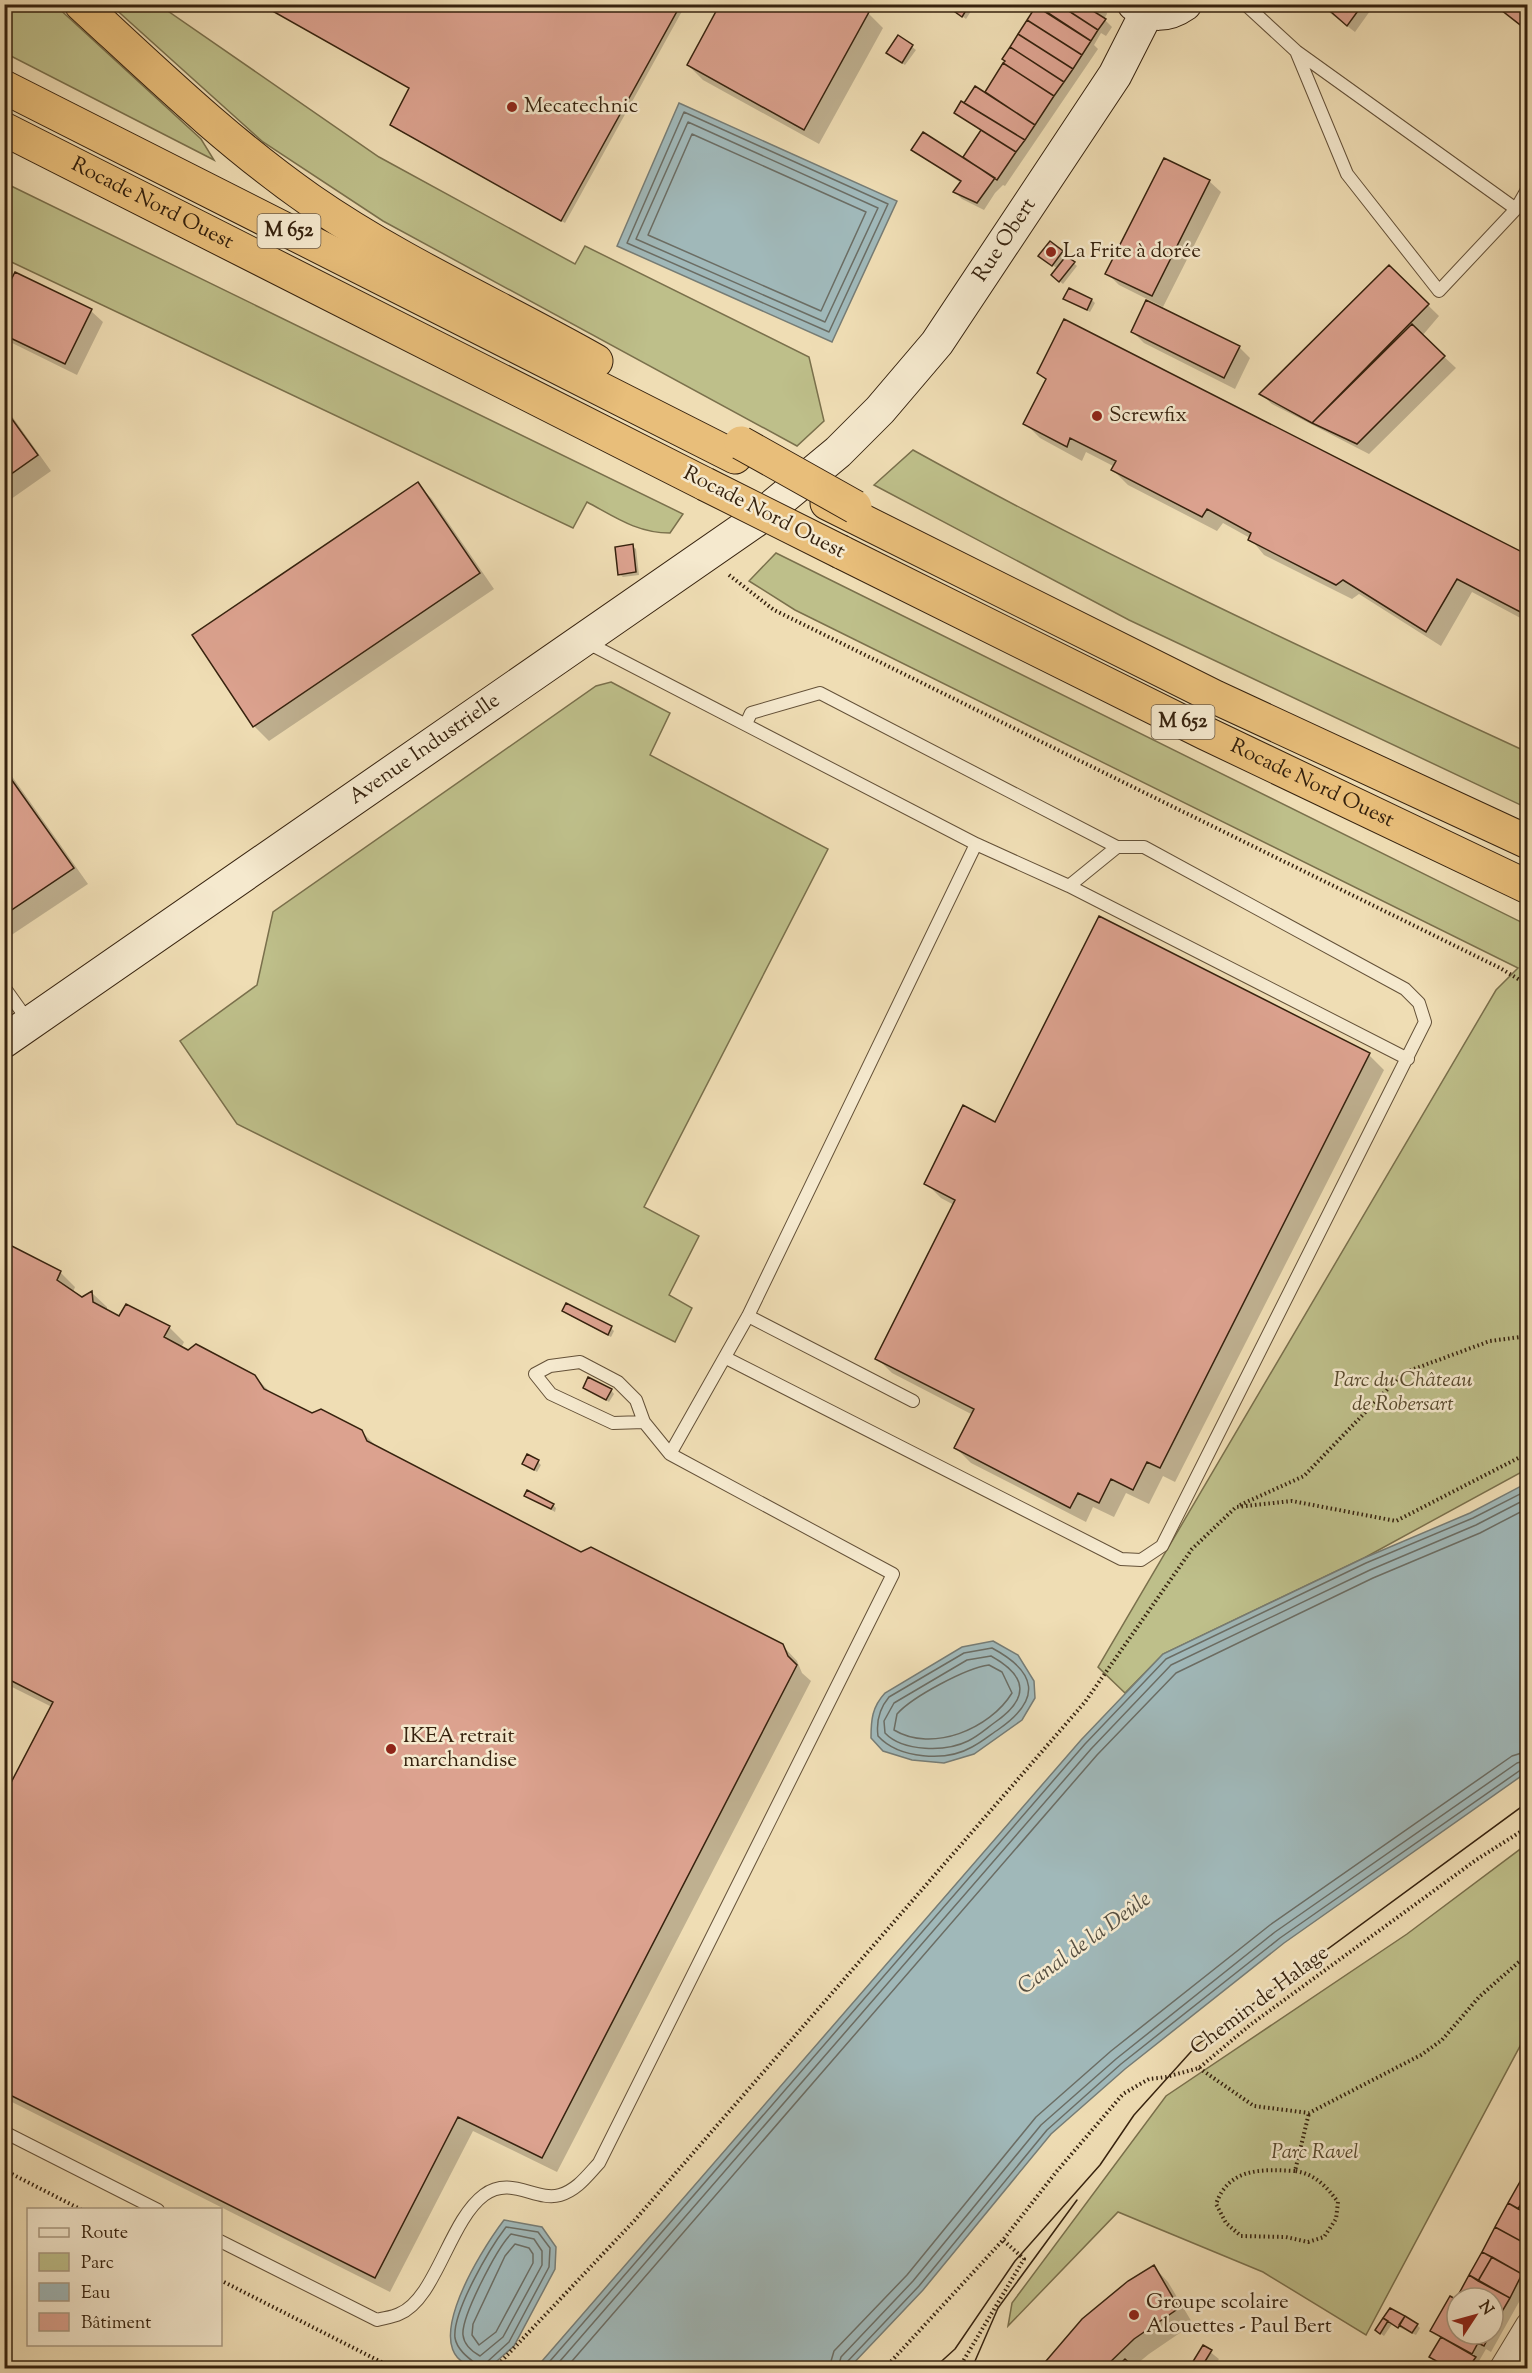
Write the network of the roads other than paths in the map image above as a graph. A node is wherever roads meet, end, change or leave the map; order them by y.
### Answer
1 (81, 4) edge
2 (1185, 4) edge
3 (1245, 4) edge
4 (1140, 8) edge
5 (1296, 51) junction
6 (4, 87) edge
7 (4, 129) edge
8 (1527, 188) edge
9 (1516, 210) junction
10 (738, 450) junction
11 (838, 452) joint
12 (583, 640) junction
13 (746, 724) junction
14 (1527, 842) edge
15 (976, 844) junction
16 (1117, 847) junction
17 (1069, 886) junction
18 (1527, 887) edge
19 (4, 987) edge
20 (17, 1032) edge
21 (1408, 1059) junction
22 (748, 1316) junction
23 (726, 1358) junction
24 (913, 1401) dead end
25 (644, 1422) junction
26 (670, 1454) junction
27 (4, 2132) edge
28 (154, 2208) edge
29 (222, 2242) edge
30 (1527, 2325) edge
31 (1502, 2368) edge

1 - 10 highway
2 - 4 street
3 - 5 lane
4 - 11 street, Rue Obert
5 - 9 lane
5 - 9 lane
6 - 10 highway, Rocade Nord Ouest / M 652
7 - 18 highway, Rocade Nord Ouest / M 652, bridge
8 - 9 lane
10 - 14 highway, Rocade Nord Ouest / M 652, bridge
11 - 12 street, Avenue Industrielle
12 - 13 lane
12 - 20 street, Avenue Industrielle
13 - 15 lane
13 - 16 lane
15 - 17 lane
15 - 22 lane
16 - 17 lane
16 - 21 lane
17 - 21 lane
19 - 20 lane
21 - 23 lane
22 - 23 lane
22 - 24 lane
23 - 26 lane
25 - 25 lane
25 - 26 lane
26 - 29 lane
27 - 28 lane
30 - 31 street

